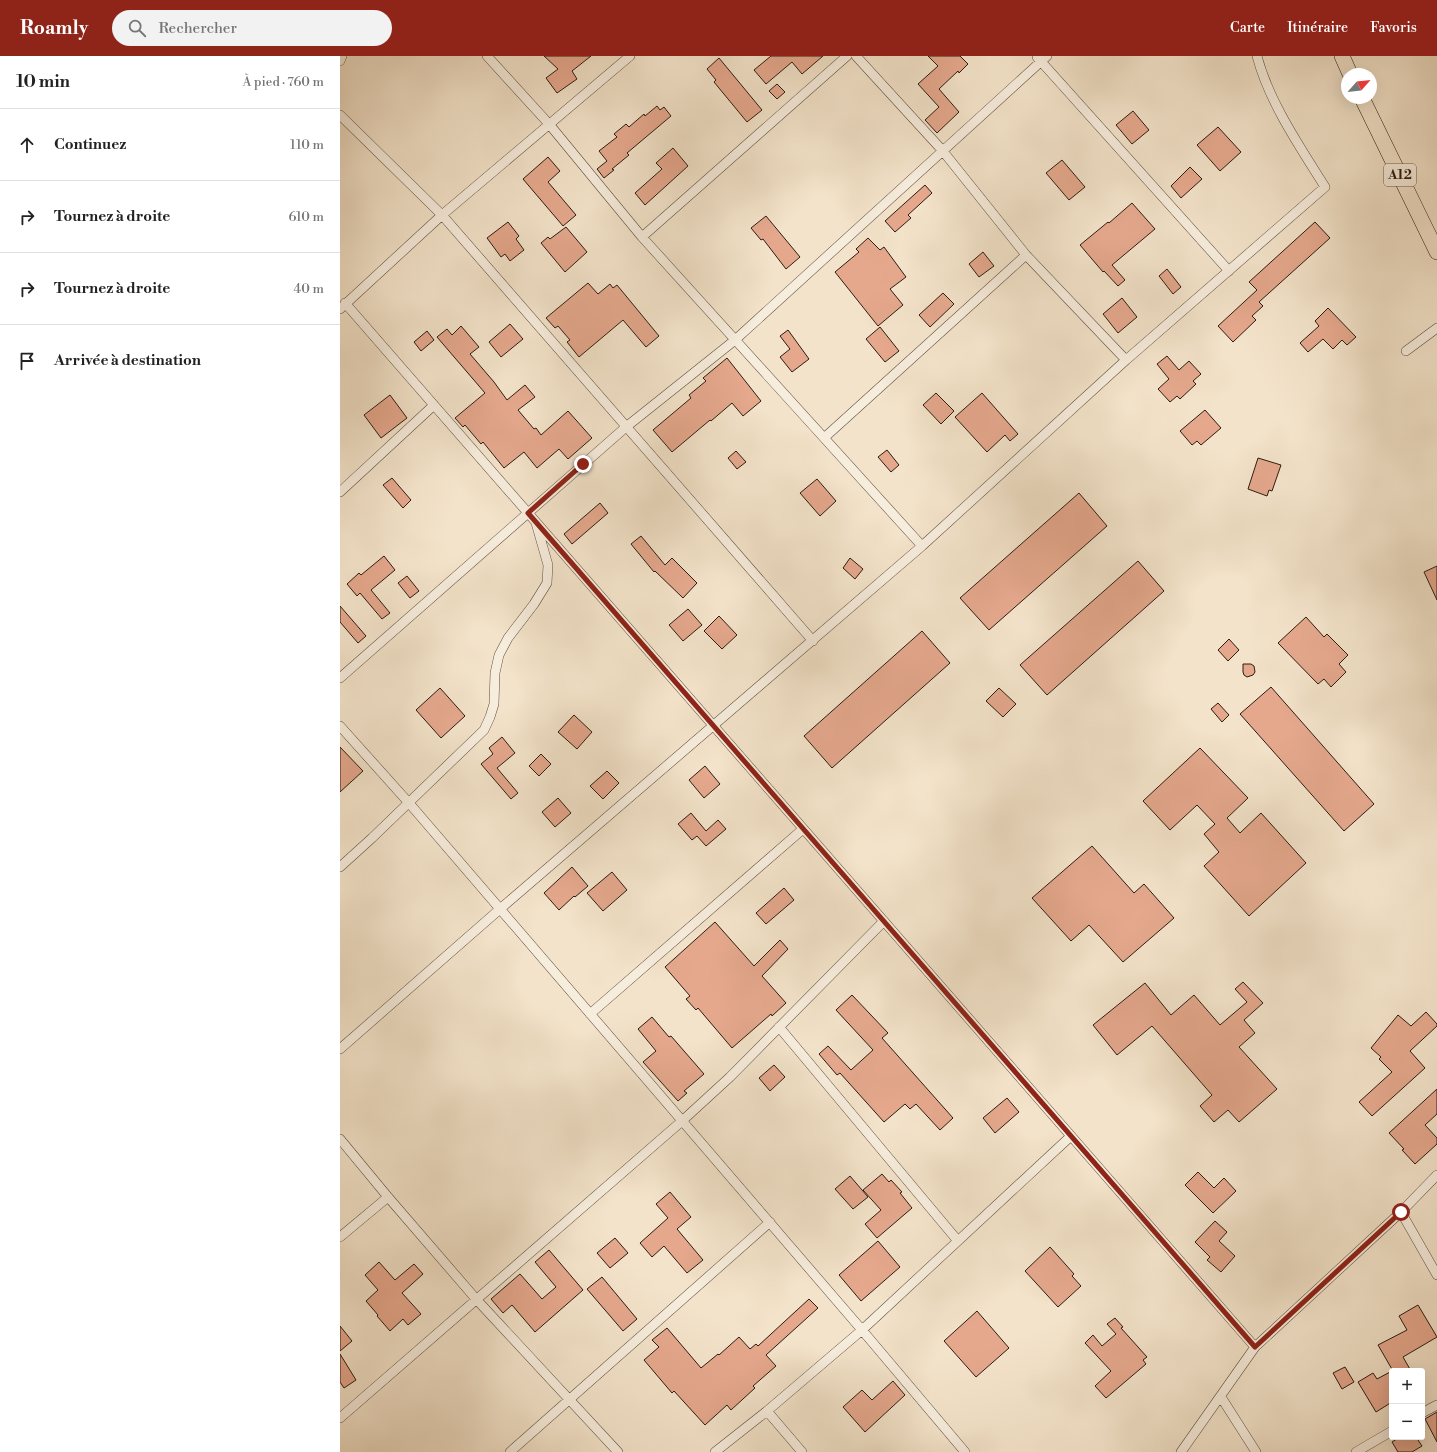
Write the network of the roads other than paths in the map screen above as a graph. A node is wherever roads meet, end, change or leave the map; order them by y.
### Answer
1 (342, 56) edge
2 (487, 56) edge
3 (630, 56) edge
4 (847, 56) edge
5 (856, 56) edge
6 (1257, 56) edge
7 (1342, 56) edge
8 (1041, 58) edge
9 (340, 61) edge
10 (1347, 68) edge
11 (1365, 104) edge
12 (340, 115) edge
13 (549, 124) junction
14 (942, 150) junction
15 (442, 215) junction
16 (642, 237) junction
17 (1437, 252) edge
18 (1026, 255) junction
19 (1229, 271) junction
20 (343, 306) edge
21 (1437, 328) edge
22 (735, 340) junction
23 (1406, 351) dead end
24 (1126, 360) junction
25 (434, 405) junction
26 (626, 428) junction
27 (824, 438) junction
28 (340, 492) edge
29 (528, 513) junction
30 (536, 522) junction
31 (922, 546) junction
32 (813, 641) junction
33 (340, 678) edge
34 (340, 726) edge
35 (713, 726) junction
36 (409, 803) junction
37 (803, 829) junction
38 (340, 867) edge
39 (500, 909) junction
40 (884, 921) junction
41 (590, 1014) junction
42 (779, 1027) junction
43 (340, 1049) edge
44 (682, 1121) junction
45 (1071, 1136) junction
46 (340, 1139) edge
47 (1437, 1175) edge
48 (388, 1197) junction
49 (1401, 1212) junction
50 (770, 1222) junction
51 (340, 1237) edge
52 (958, 1241) junction
53 (1437, 1275) edge
54 (476, 1299) junction
55 (862, 1330) junction
56 (1255, 1347) junction
57 (1221, 1397) junction
58 (570, 1400) junction
59 (1437, 1405) edge
60 (767, 1411) junction
61 (1425, 1412) edge
62 (340, 1418) edge
63 (1389, 1433) edge
64 (510, 1452) edge
65 (618, 1452) edge
66 (715, 1452) edge
67 (802, 1452) edge
68 (965, 1452) edge
69 (1181, 1452) edge
70 (1256, 1452) edge
71 (1356, 1452) edge

1 - 9 street
2 - 13 street
3 - 13 street
4 - 16 street
5 - 14 street
6 - 19 street
7 - 10 main road
8 - 14 street
8 - 19 street
11 - 17 main road, A12
12 - 15 street
13 - 15 street
13 - 16 street
14 - 18 street
14 - 22 street
15 - 20 street
15 - 26 street
16 - 22 street
18 - 24 street
18 - 27 street
19 - 24 street
20 - 25 street
21 - 23 street
22 - 26 street
22 - 27 street
24 - 31 street
25 - 28 street
25 - 29 street
26 - 29 street
26 - 32 street
27 - 31 street
29 - 30 street
29 - 33 street
30 - 35 street
30 - 36 street
31 - 32 street
32 - 35 street
34 - 36 street
35 - 37 street
35 - 39 street
36 - 38 street
36 - 39 street
37 - 40 street
37 - 41 street
39 - 41 street
39 - 43 street
40 - 42 street
40 - 45 street
41 - 44 street
42 - 44 street
42 - 52 street
44 - 50 street
44 - 54 street
45 - 52 street
45 - 56 street
46 - 48 street
47 - 49 street
48 - 51 street
48 - 54 street
49 - 53 street
49 - 56 street
50 - 55 street
50 - 58 street
52 - 55 street
54 - 58 street
54 - 62 street
55 - 60 street
55 - 68 street
56 - 57 street
57 - 69 street
57 - 70 street
58 - 64 street
58 - 65 street
59 - 61 street
60 - 66 street
60 - 67 street
63 - 71 street

